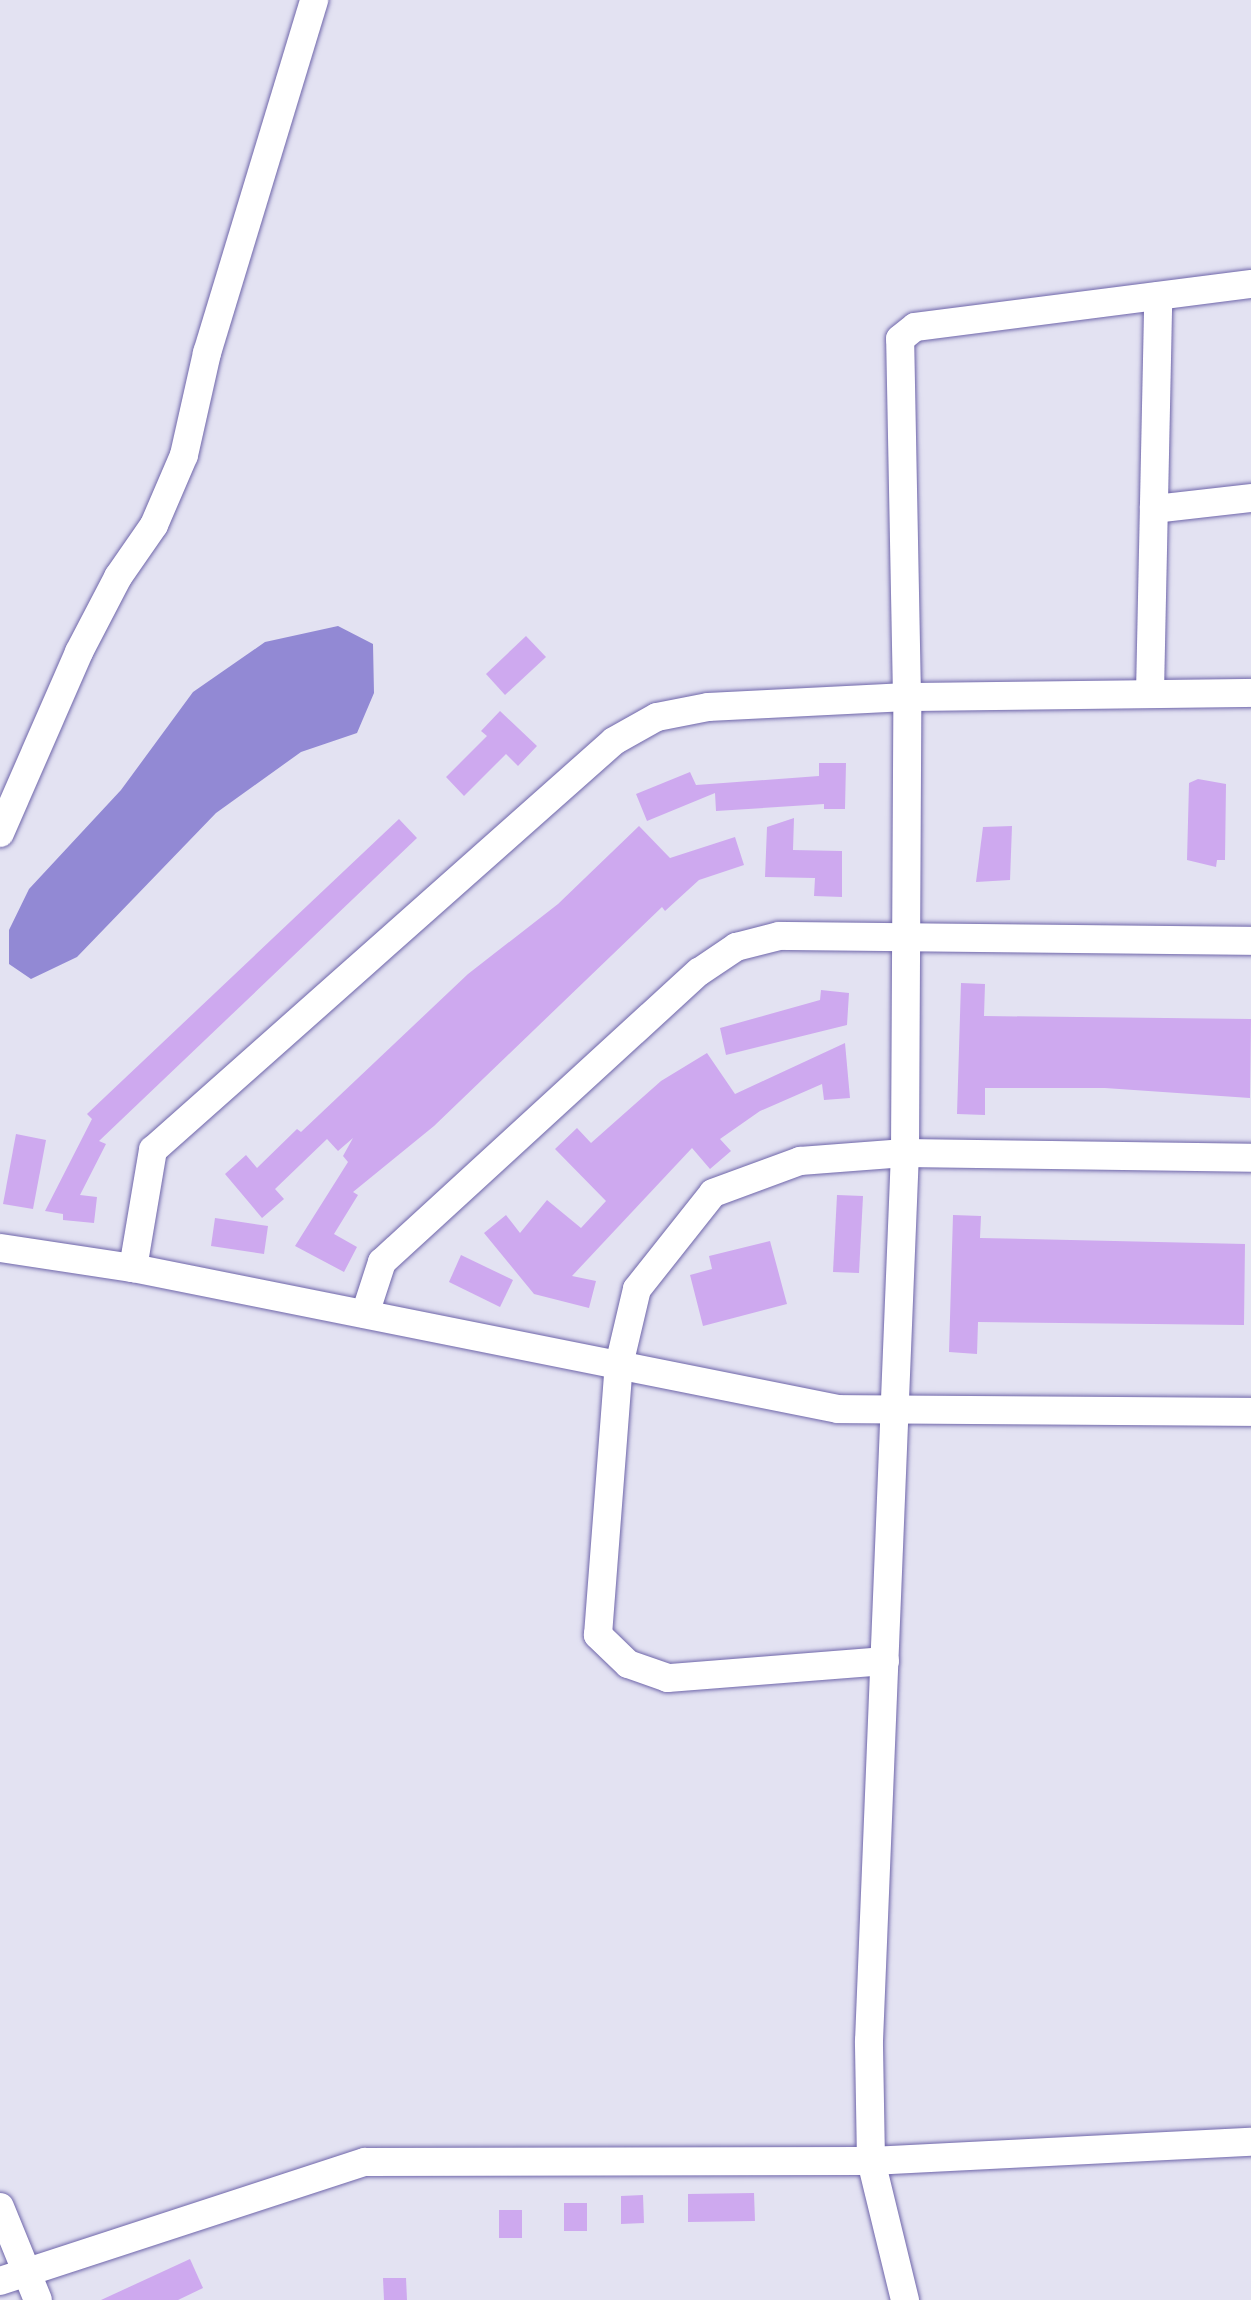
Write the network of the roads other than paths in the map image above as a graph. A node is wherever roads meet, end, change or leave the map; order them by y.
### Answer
1 (314, 0) edge
2 (1251, 284) edge
3 (1158, 296) junction
4 (1251, 498) edge
5 (1154, 509) junction
6 (1150, 693) junction
7 (1251, 693) edge
8 (907, 697) junction
9 (0, 833) edge
10 (904, 940) junction
11 (1251, 941) edge
12 (905, 1153) junction
13 (1251, 1158) edge
14 (0, 1248) edge
15 (133, 1268) junction
16 (365, 1314) junction
17 (619, 1365) junction
18 (897, 1409) junction
19 (1251, 1412) edge
20 (885, 1661) junction
21 (1251, 2142) edge
22 (871, 2161) junction
23 (0, 2207) edge
24 (13, 2276) edge
25 (38, 2300) edge
26 (905, 2300) edge

1 - 9 street
2 - 3 street
3 - 5 street
3 - 8 street
4 - 5 street
5 - 6 street
6 - 7 street
6 - 8 street
8 - 10 street
8 - 15 street
10 - 11 street
10 - 12 street
10 - 16 street
12 - 13 street
12 - 17 street
12 - 18 street
14 - 15 street
15 - 16 street
16 - 17 street
17 - 18 street
17 - 20 street
18 - 19 street
18 - 20 street
20 - 22 street
21 - 22 street
22 - 24 street
22 - 26 street
23 - 24 street
24 - 25 street

